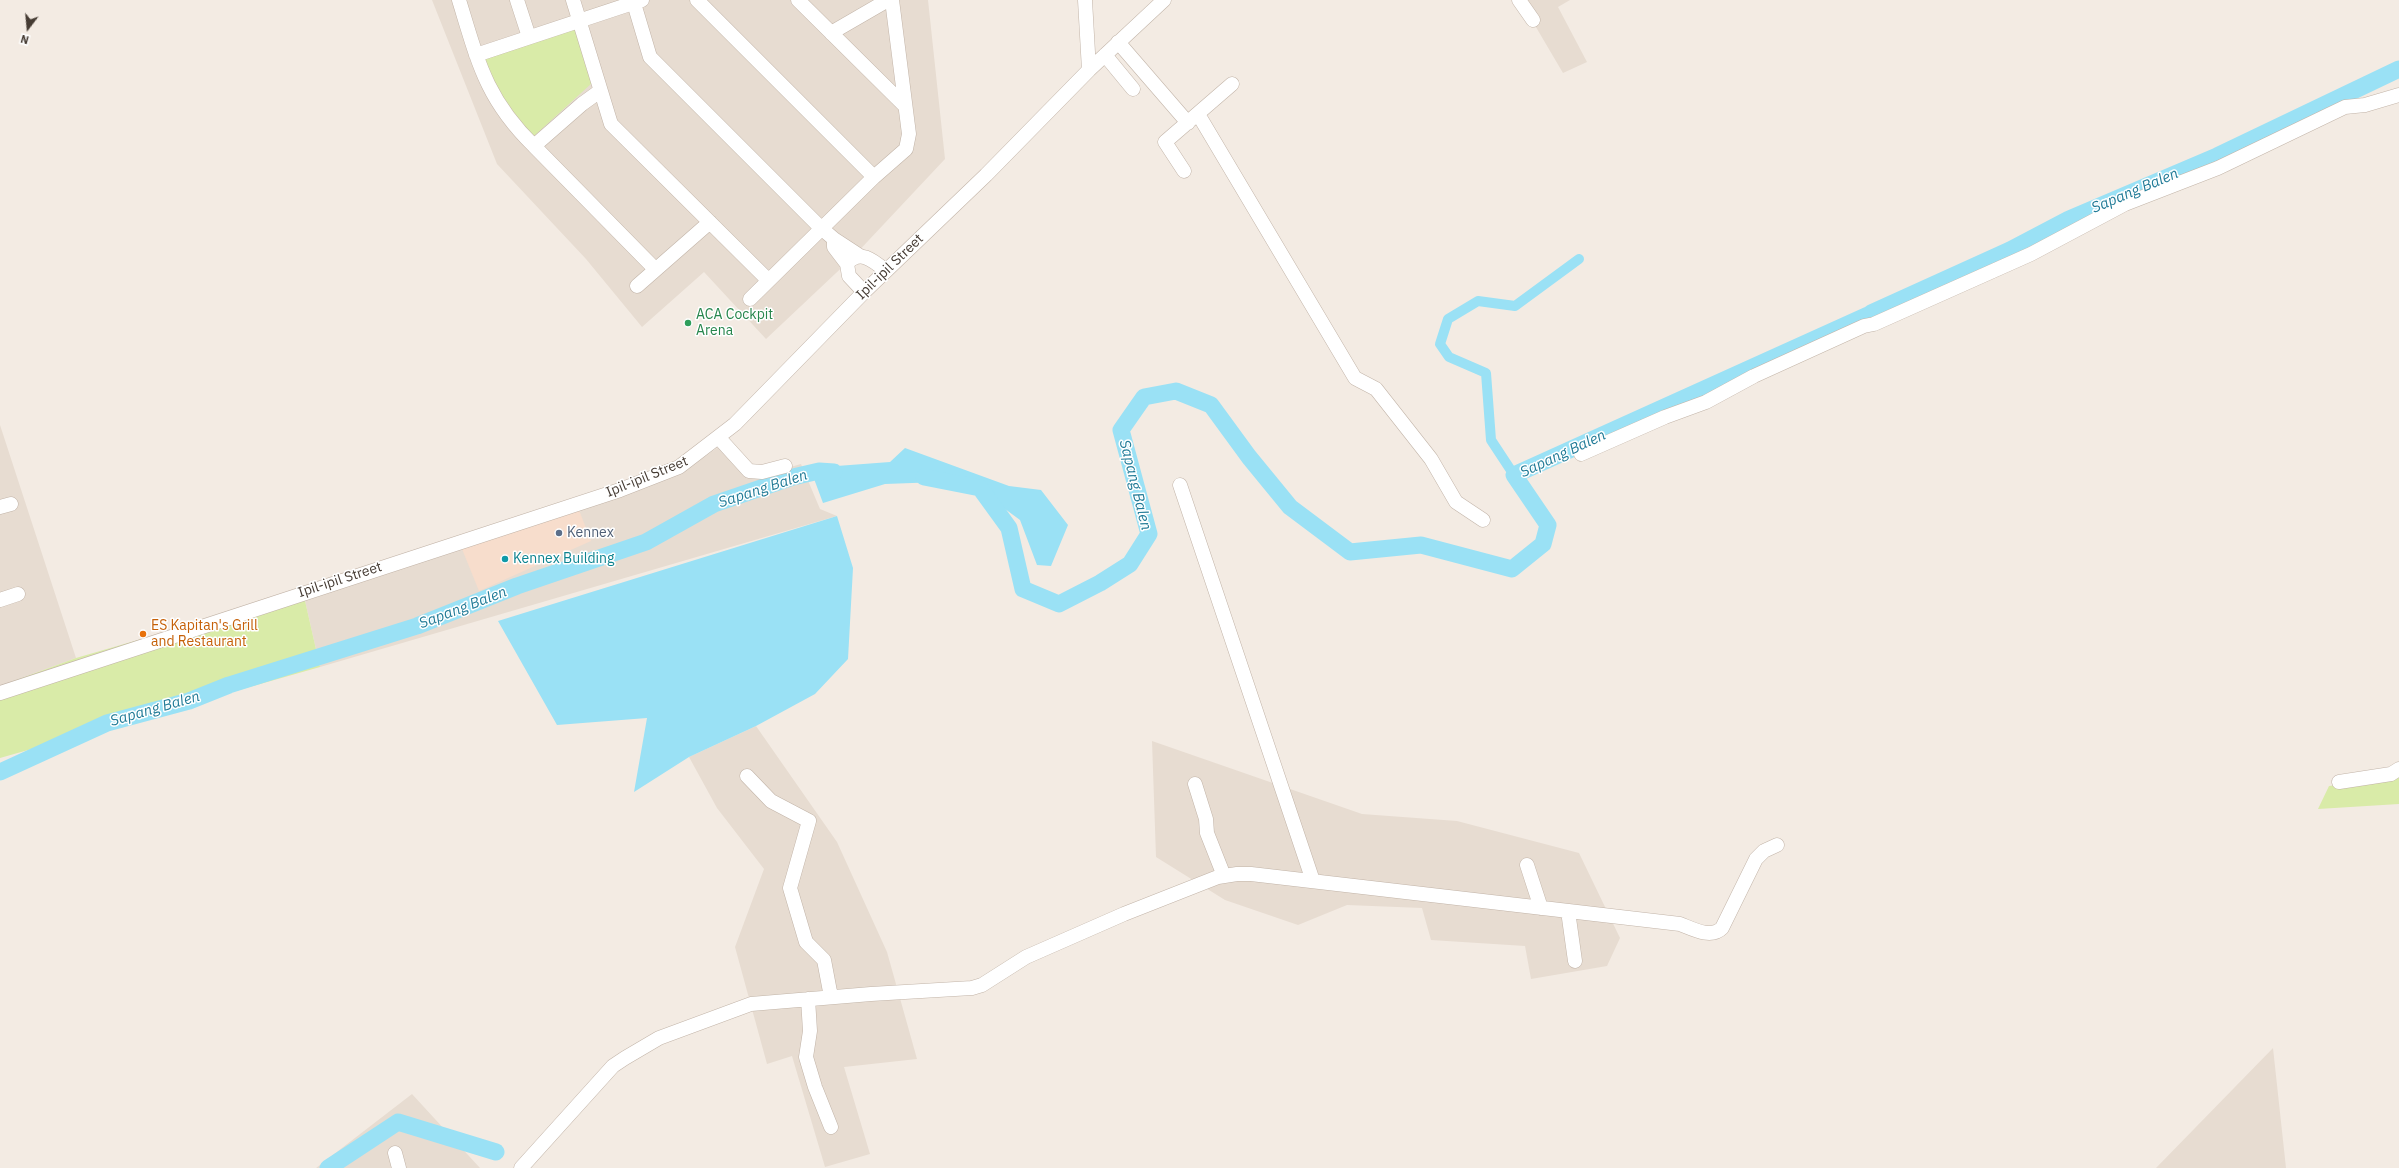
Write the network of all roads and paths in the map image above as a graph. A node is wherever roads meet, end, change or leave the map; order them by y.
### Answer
1 (459, 0) edge
2 (517, 0) edge
3 (573, 0) edge
4 (697, 0) edge
5 (798, 0) edge
6 (888, 0) edge
7 (892, 0) edge
8 (1085, 0) edge
9 (1164, 0) edge
10 (1519, 0) edge
11 (637, 1) edge
12 (579, 20) junction
13 (1533, 20) dead end
14 (831, 33) junction
15 (529, 37) junction
16 (1118, 42) junction
17 (1105, 55) junction
18 (476, 56) junction
19 (1089, 70) junction
20 (1232, 84) dead end
21 (1133, 89) dead end
22 (600, 91) junction
23 (2399, 95) edge
24 (904, 105) junction
25 (1193, 118) junction
26 (534, 146) junction
27 (1184, 172) dead end
28 (874, 177) junction
29 (710, 222) junction
30 (821, 228) junction
31 (834, 239) junction
32 (860, 256) junction
33 (848, 264) junction
34 (655, 269) junction
35 (886, 271) junction
36 (768, 280) junction
37 (637, 286) dead end
38 (864, 292) junction
39 (750, 299) dead end
40 (719, 438) junction
41 (1581, 454) dead end
42 (785, 466) dead end
43 (1180, 485) dead end
44 (1483, 520) dead end
45 (18, 594) dead end
46 (0, 600) edge
47 (0, 693) edge
48 (2399, 769) edge
49 (747, 776) dead end
50 (2339, 782) dead end
51 (1195, 784) dead end
52 (1777, 845) dead end
53 (1527, 865) dead end
54 (1224, 876) junction
55 (1313, 881) junction
56 (1541, 908) junction
57 (1568, 911) junction
58 (1575, 961) dead end
59 (831, 997) junction
60 (808, 999) junction
61 (831, 1127) dead end
62 (395, 1152) dead end
63 (399, 1168) edge
64 (520, 1168) edge

1 - 18 street
2 - 15 street
3 - 12 street
4 - 28 street
5 - 14 street
6 - 14 street
7 - 24 street
8 - 19 street
9 - 16 street, Ipil-ipil Street
10 - 13 street
11 - 12 street
11 - 30 street
12 - 15 street
12 - 22 street
14 - 24 street
15 - 18 street
16 - 17 street, Ipil-ipil Street
16 - 25 street
17 - 19 street, Ipil-ipil Street
17 - 21 street
18 - 26 street
19 - 35 street, Ipil-ipil Street
20 - 25 street
22 - 26 street
22 - 29 street
23 - 41 street
24 - 28 street
25 - 27 street
25 - 44 street
26 - 34 street
28 - 30 street
29 - 34 street
29 - 36 street
30 - 31 street
30 - 36 street
31 - 32 street
31 - 33 street
32 - 33 street
32 - 35 street
33 - 38 street
34 - 37 street
35 - 38 street, Ipil-ipil Street
36 - 39 street
38 - 40 street, Ipil-ipil Street
40 - 42 street
40 - 47 street, Ipil-ipil Street
43 - 55 street
45 - 46 street
48 - 50 street
49 - 59 street
51 - 54 street
52 - 57 street
53 - 56 street
54 - 55 street
54 - 59 street
55 - 56 street
56 - 57 street
57 - 58 street
59 - 60 street
60 - 61 street
60 - 64 street
62 - 63 street

